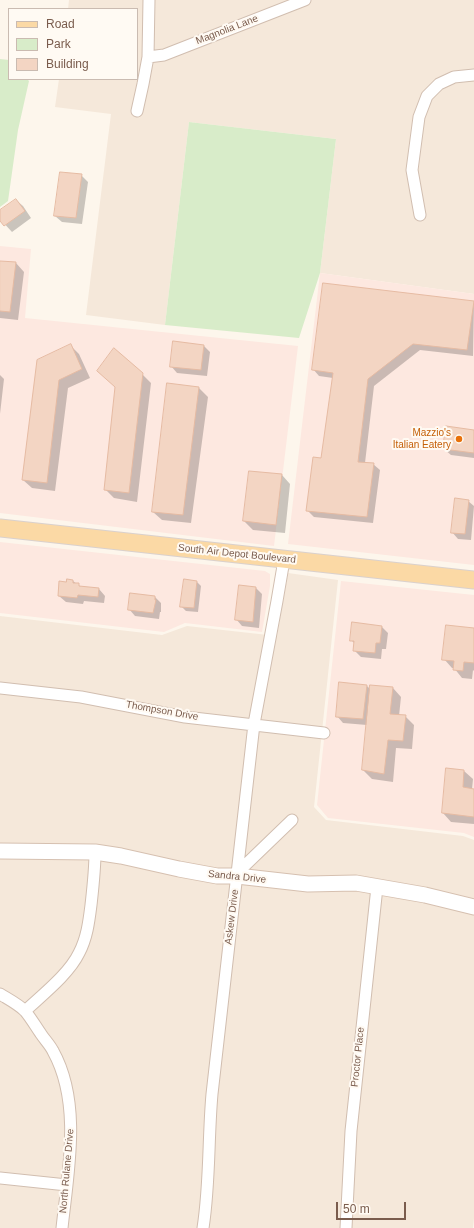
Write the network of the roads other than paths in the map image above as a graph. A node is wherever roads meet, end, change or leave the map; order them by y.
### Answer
1 (149, 0) edge
2 (305, 0) edge
3 (148, 57) junction
4 (474, 75) edge
5 (136, 111) dead end
6 (420, 215) dead end
7 (0, 528) edge
8 (284, 560) junction
9 (474, 580) edge
10 (0, 688) edge
11 (254, 724) junction
12 (324, 732) dead end
13 (292, 820) dead end
14 (0, 850) edge
15 (95, 852) junction
16 (237, 874) junction
17 (377, 887) junction
18 (474, 907) edge
19 (0, 994) edge
20 (25, 1011) junction
21 (0, 1178) edge
22 (67, 1185) junction
23 (62, 1228) edge
24 (203, 1228) edge
25 (346, 1228) edge

1 - 3 street
2 - 3 street, Magnolia Lane
3 - 5 street
4 - 6 street
7 - 8 main road, South Air Depot Boulevard
8 - 9 main road, South Air Depot Boulevard
8 - 11 street, Askew Drive
10 - 11 street, Thompson Drive
11 - 12 street, Thompson Drive
11 - 16 street, Askew Drive
13 - 16 street
14 - 15 street, Sandra Drive
15 - 16 street, Sandra Drive
15 - 20 street
16 - 17 street, Sandra Drive
16 - 24 street, Askew Drive
17 - 18 street, Sandra Drive
17 - 25 street, Proctor Place
19 - 20 street, North Rulane Drive
20 - 22 street, North Rulane Drive
21 - 22 street
22 - 23 street, North Rulane Drive

